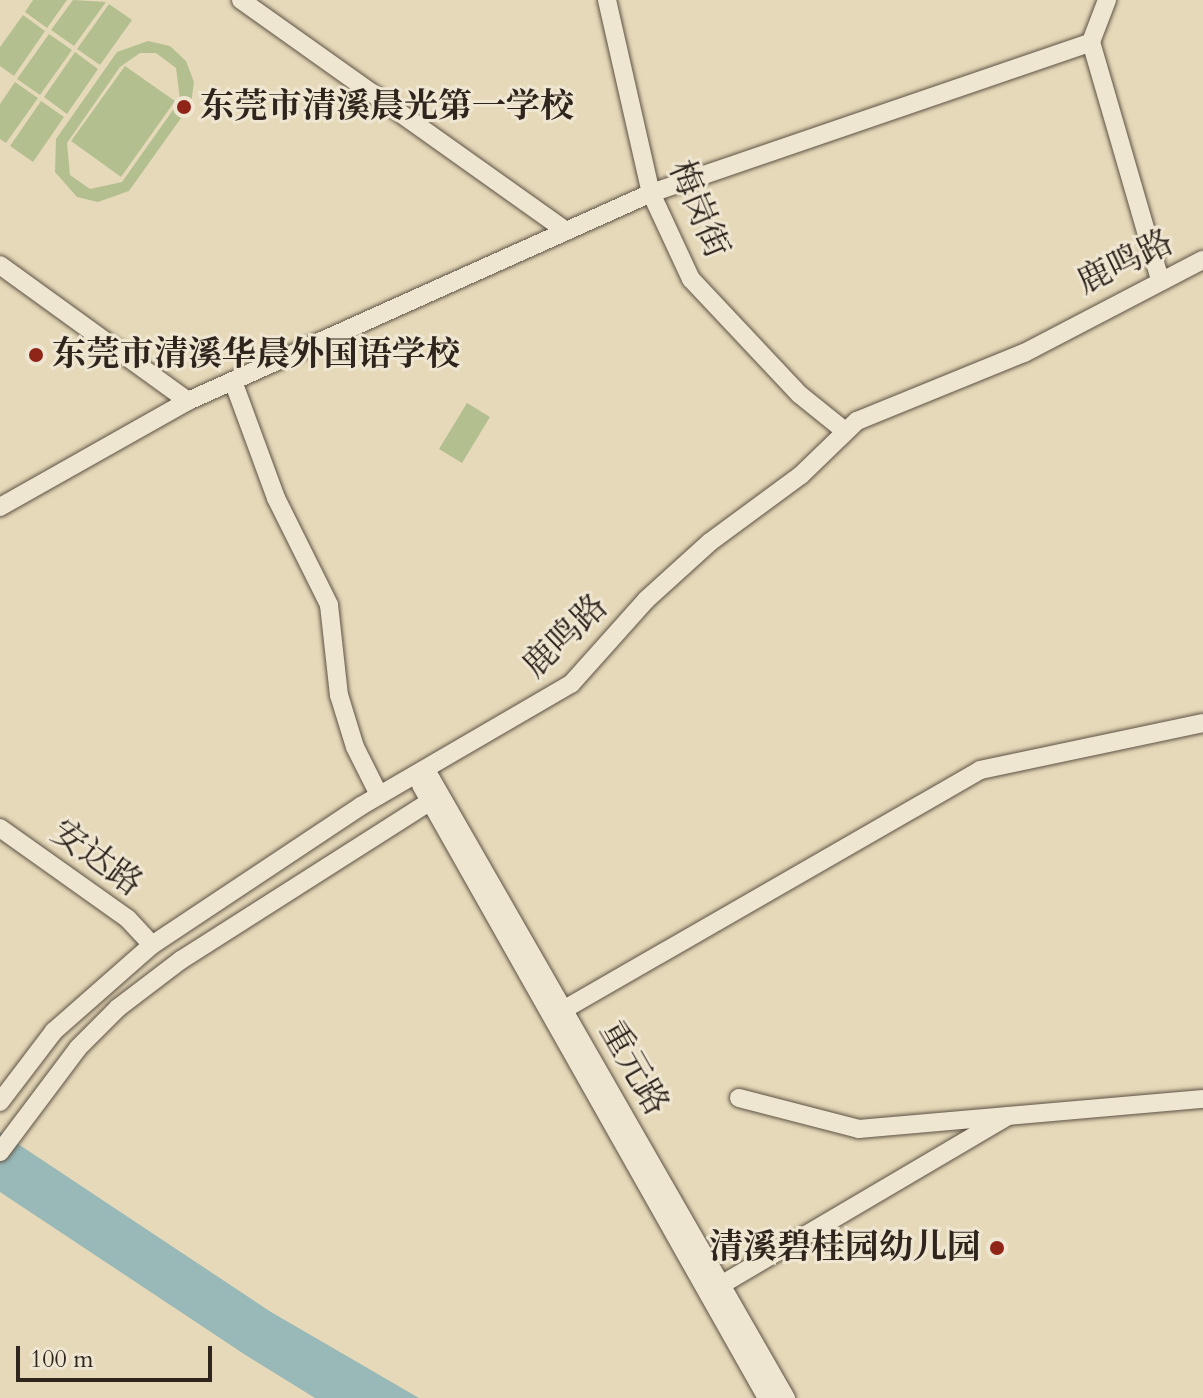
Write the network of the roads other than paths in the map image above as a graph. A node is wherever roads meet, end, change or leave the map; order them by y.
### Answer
1 (241, 0) edge
2 (607, 0) edge
3 (1107, 0) edge
4 (1091, 42) junction
5 (651, 193) junction
6 (566, 231) junction
7 (1203, 260) edge
8 (0, 265) edge
9 (1160, 279) junction
10 (233, 381) junction
11 (188, 401) junction
12 (845, 431) junction
13 (0, 507) edge
14 (1203, 723) edge
15 (421, 773) junction
16 (379, 795) junction
17 (435, 798) junction
18 (0, 828) edge
19 (152, 945) junction
20 (563, 1010) junction
21 (739, 1098) dead end
22 (1203, 1099) edge
23 (0, 1102) edge
24 (1013, 1114) junction
25 (0, 1152) edge
26 (721, 1285) junction
27 (767, 1398) edge
28 (786, 1398) edge

1 - 6 street
2 - 5 street, 梅岗街
3 - 4 street
4 - 5 street
4 - 9 street
5 - 6 street
5 - 12 street, 梅岗街
6 - 10 street
7 - 9 street, 鹿鸣路
8 - 11 street
9 - 12 street, 鹿鸣路
10 - 11 street
10 - 16 street
11 - 13 street
12 - 15 street, 鹿鸣路
14 - 20 street
15 - 16 street, 鹿鸣路
15 - 17 street, 重元路
16 - 19 street, 鹿鸣路
17 - 20 street, 重元路
17 - 25 street
17 - 27 street, 重元路
18 - 19 street, 安达路
19 - 23 street, 鹿鸣路
20 - 26 street, 重元路
21 - 24 street
22 - 24 street
24 - 26 street
26 - 28 street, 重元路

